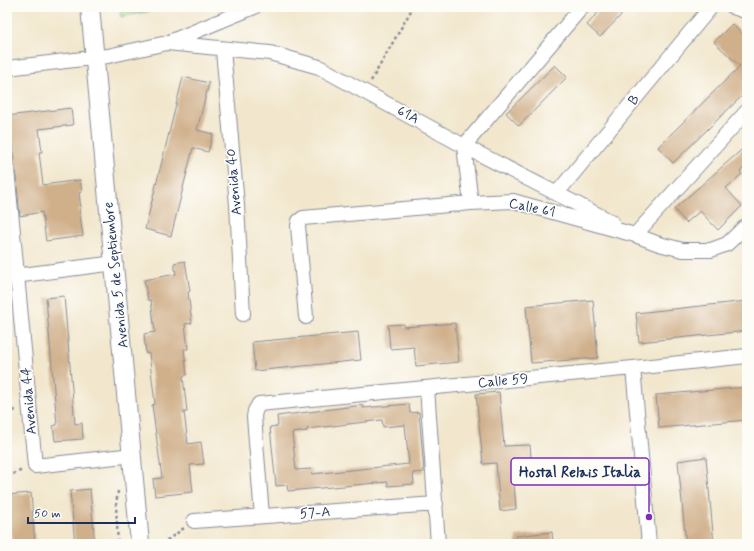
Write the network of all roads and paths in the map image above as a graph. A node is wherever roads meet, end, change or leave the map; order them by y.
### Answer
1 (90, 7) edge
2 (254, 7) edge
3 (413, 7) edge
4 (582, 7) edge
5 (711, 7) edge
6 (732, 7) edge
7 (747, 12) edge
8 (167, 43) junction
9 (222, 50) junction
10 (94, 57) junction
11 (7, 68) edge
12 (365, 92) junction
13 (747, 111) edge
14 (464, 146) junction
15 (7, 169) edge
16 (557, 193) junction
17 (471, 203) junction
18 (747, 225) edge
19 (635, 235) junction
20 (115, 263) junction
21 (12, 277) edge
22 (243, 314) dead end
23 (306, 317) dead end
24 (747, 356) edge
25 (633, 368) junction
26 (427, 388) junction
27 (133, 455) junction
28 (436, 504) junction
29 (262, 516) junction
30 (194, 522) joint
31 (140, 544) edge
32 (162, 544) edge
33 (438, 544) edge
34 (649, 544) edge

1 - 10 main road, Avenida 5 de Septiembre
2 - 8 street
3 - 12 path
4 - 14 street
5 - 16 street, B
6 - 7 street
8 - 9 street, 61A
8 - 10 street
9 - 12 street, 61A
9 - 22 street, Avenida 40
10 - 11 street
10 - 20 main road, Avenida 5 de Septiembre
12 - 14 street, 61A
13 - 19 street
14 - 16 street, 61A
14 - 17 street
15 - 21 street, Avenida 44
16 - 19 street, 61A
17 - 19 street, Calle 61
17 - 23 street, Calle 61
18 - 19 street, Calle 61
20 - 21 street
20 - 27 main road, Avenida 5 de Septiembre
21 - 27 street, Avenida 44
24 - 25 street, Calle 59
25 - 26 street, Calle 59
25 - 34 street
26 - 28 street
26 - 29 street, Calle 59
27 - 31 main road, Avenida 5 de Septiembre
28 - 29 street, 57-A
28 - 33 street
29 - 30 street, 57-A
30 - 32 path

